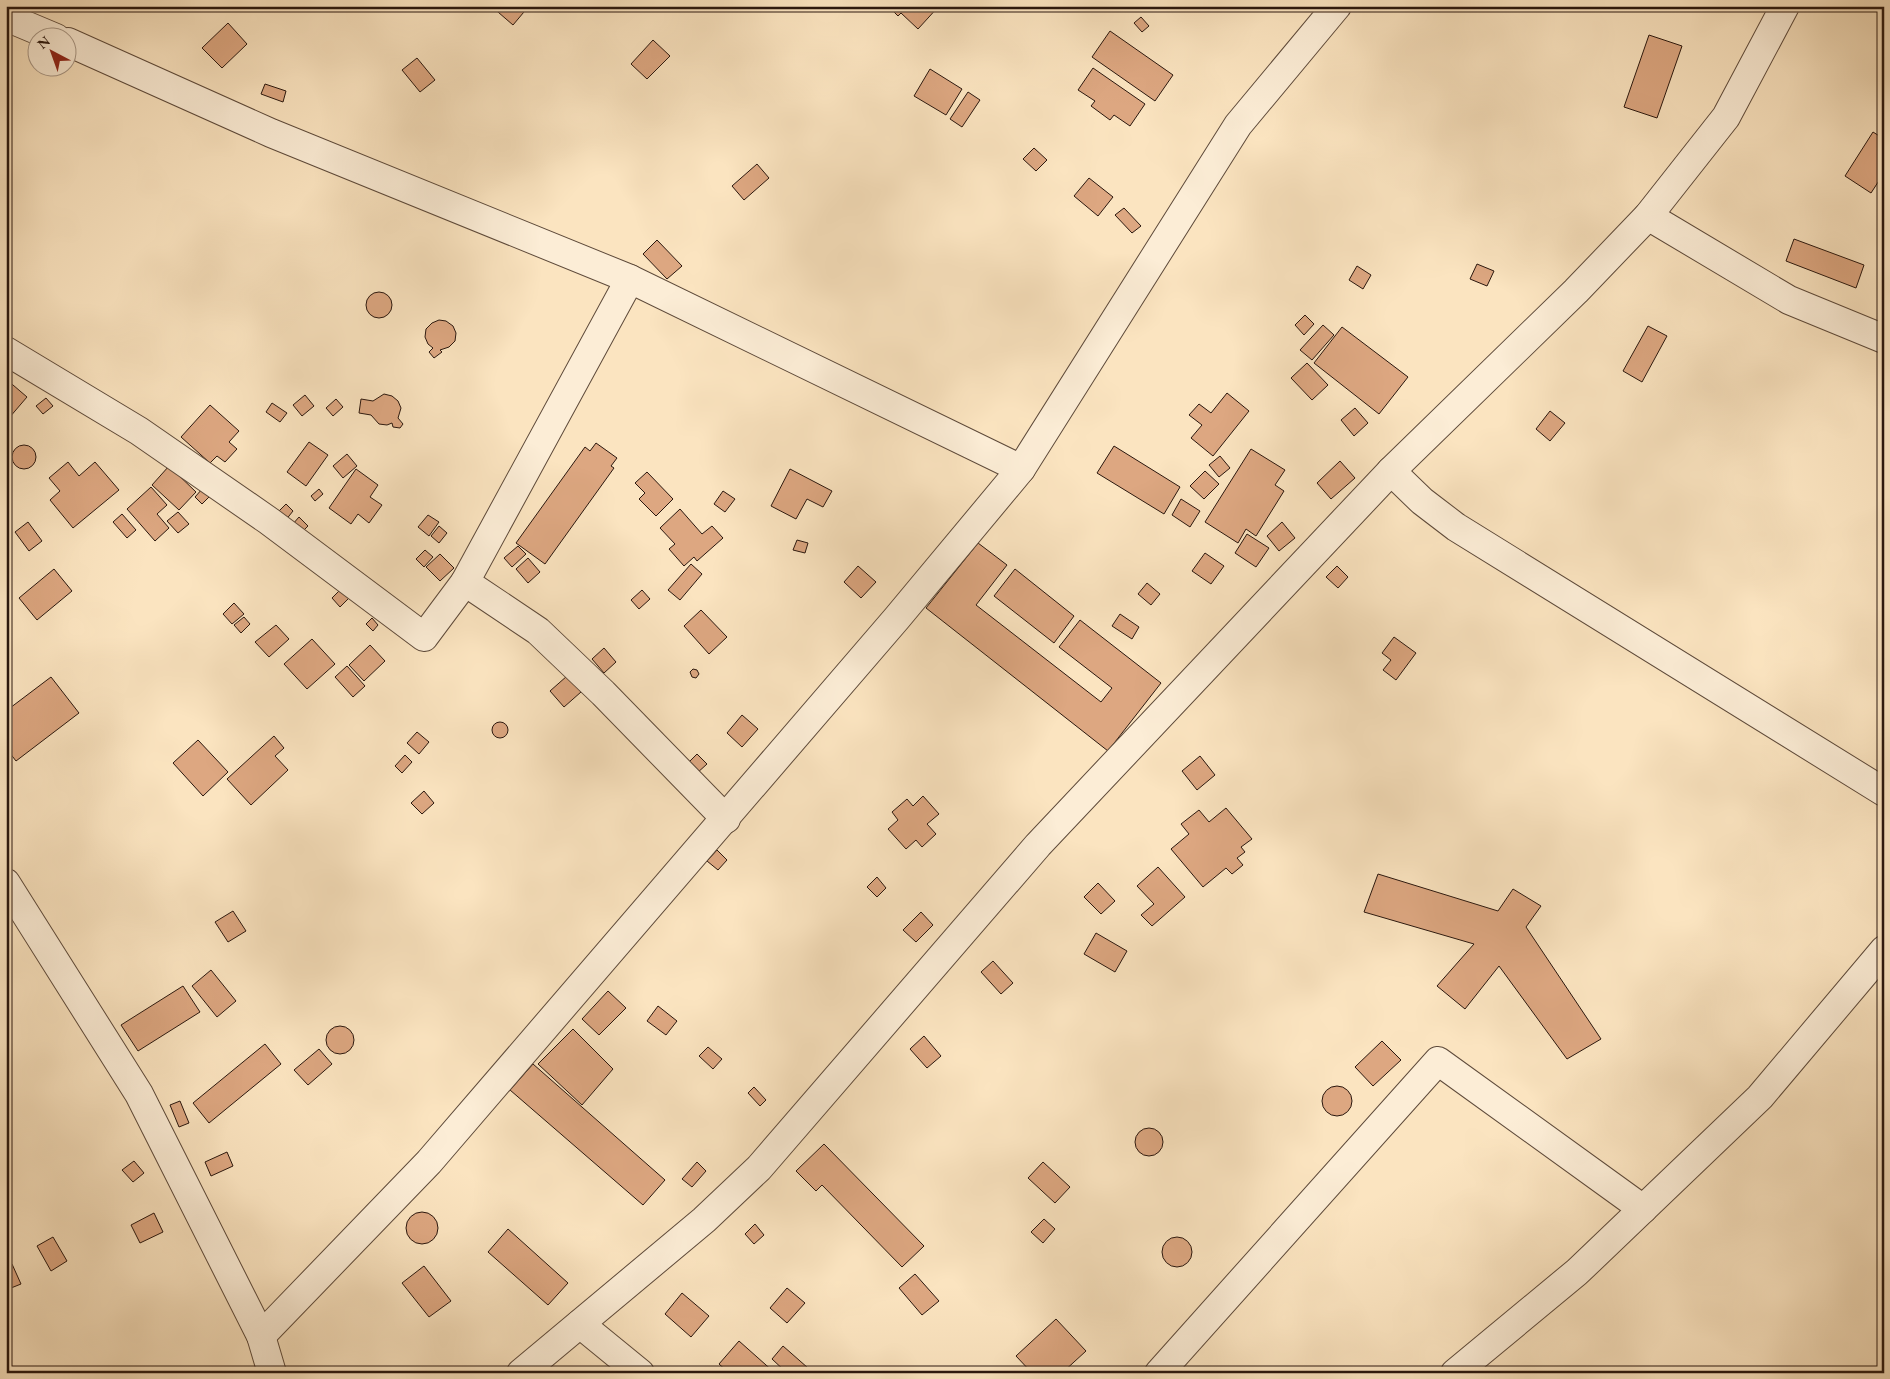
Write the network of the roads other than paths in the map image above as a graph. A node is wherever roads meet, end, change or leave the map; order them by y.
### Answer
1 (1337, 6) edge
2 (1785, 6) edge
3 (6, 17) edge
4 (32, 28) edge
5 (78, 46) edge
6 (1648, 216) junction
7 (630, 279) junction
8 (1884, 339) edge
9 (6, 351) edge
10 (1021, 469) junction
11 (1391, 471) junction
12 (465, 582) junction
13 (1882, 787) edge
14 (726, 818) junction
15 (6, 883) edge
16 (1884, 950) edge
17 (1643, 1209) junction
18 (580, 1324) junction
19 (261, 1336) junction
20 (272, 1373) edge
21 (521, 1373) edge
22 (640, 1373) edge
23 (1159, 1373) edge
24 (1455, 1373) edge

1 - 10 street
2 - 6 street
3 - 4 street
5 - 7 street
6 - 8 street
6 - 11 street
7 - 10 street
7 - 12 street
9 - 12 street
10 - 14 street
11 - 13 street
11 - 18 street
12 - 14 street
14 - 19 street
15 - 19 street
16 - 17 street
17 - 23 street
17 - 24 street
18 - 21 street
18 - 22 street
19 - 20 street

